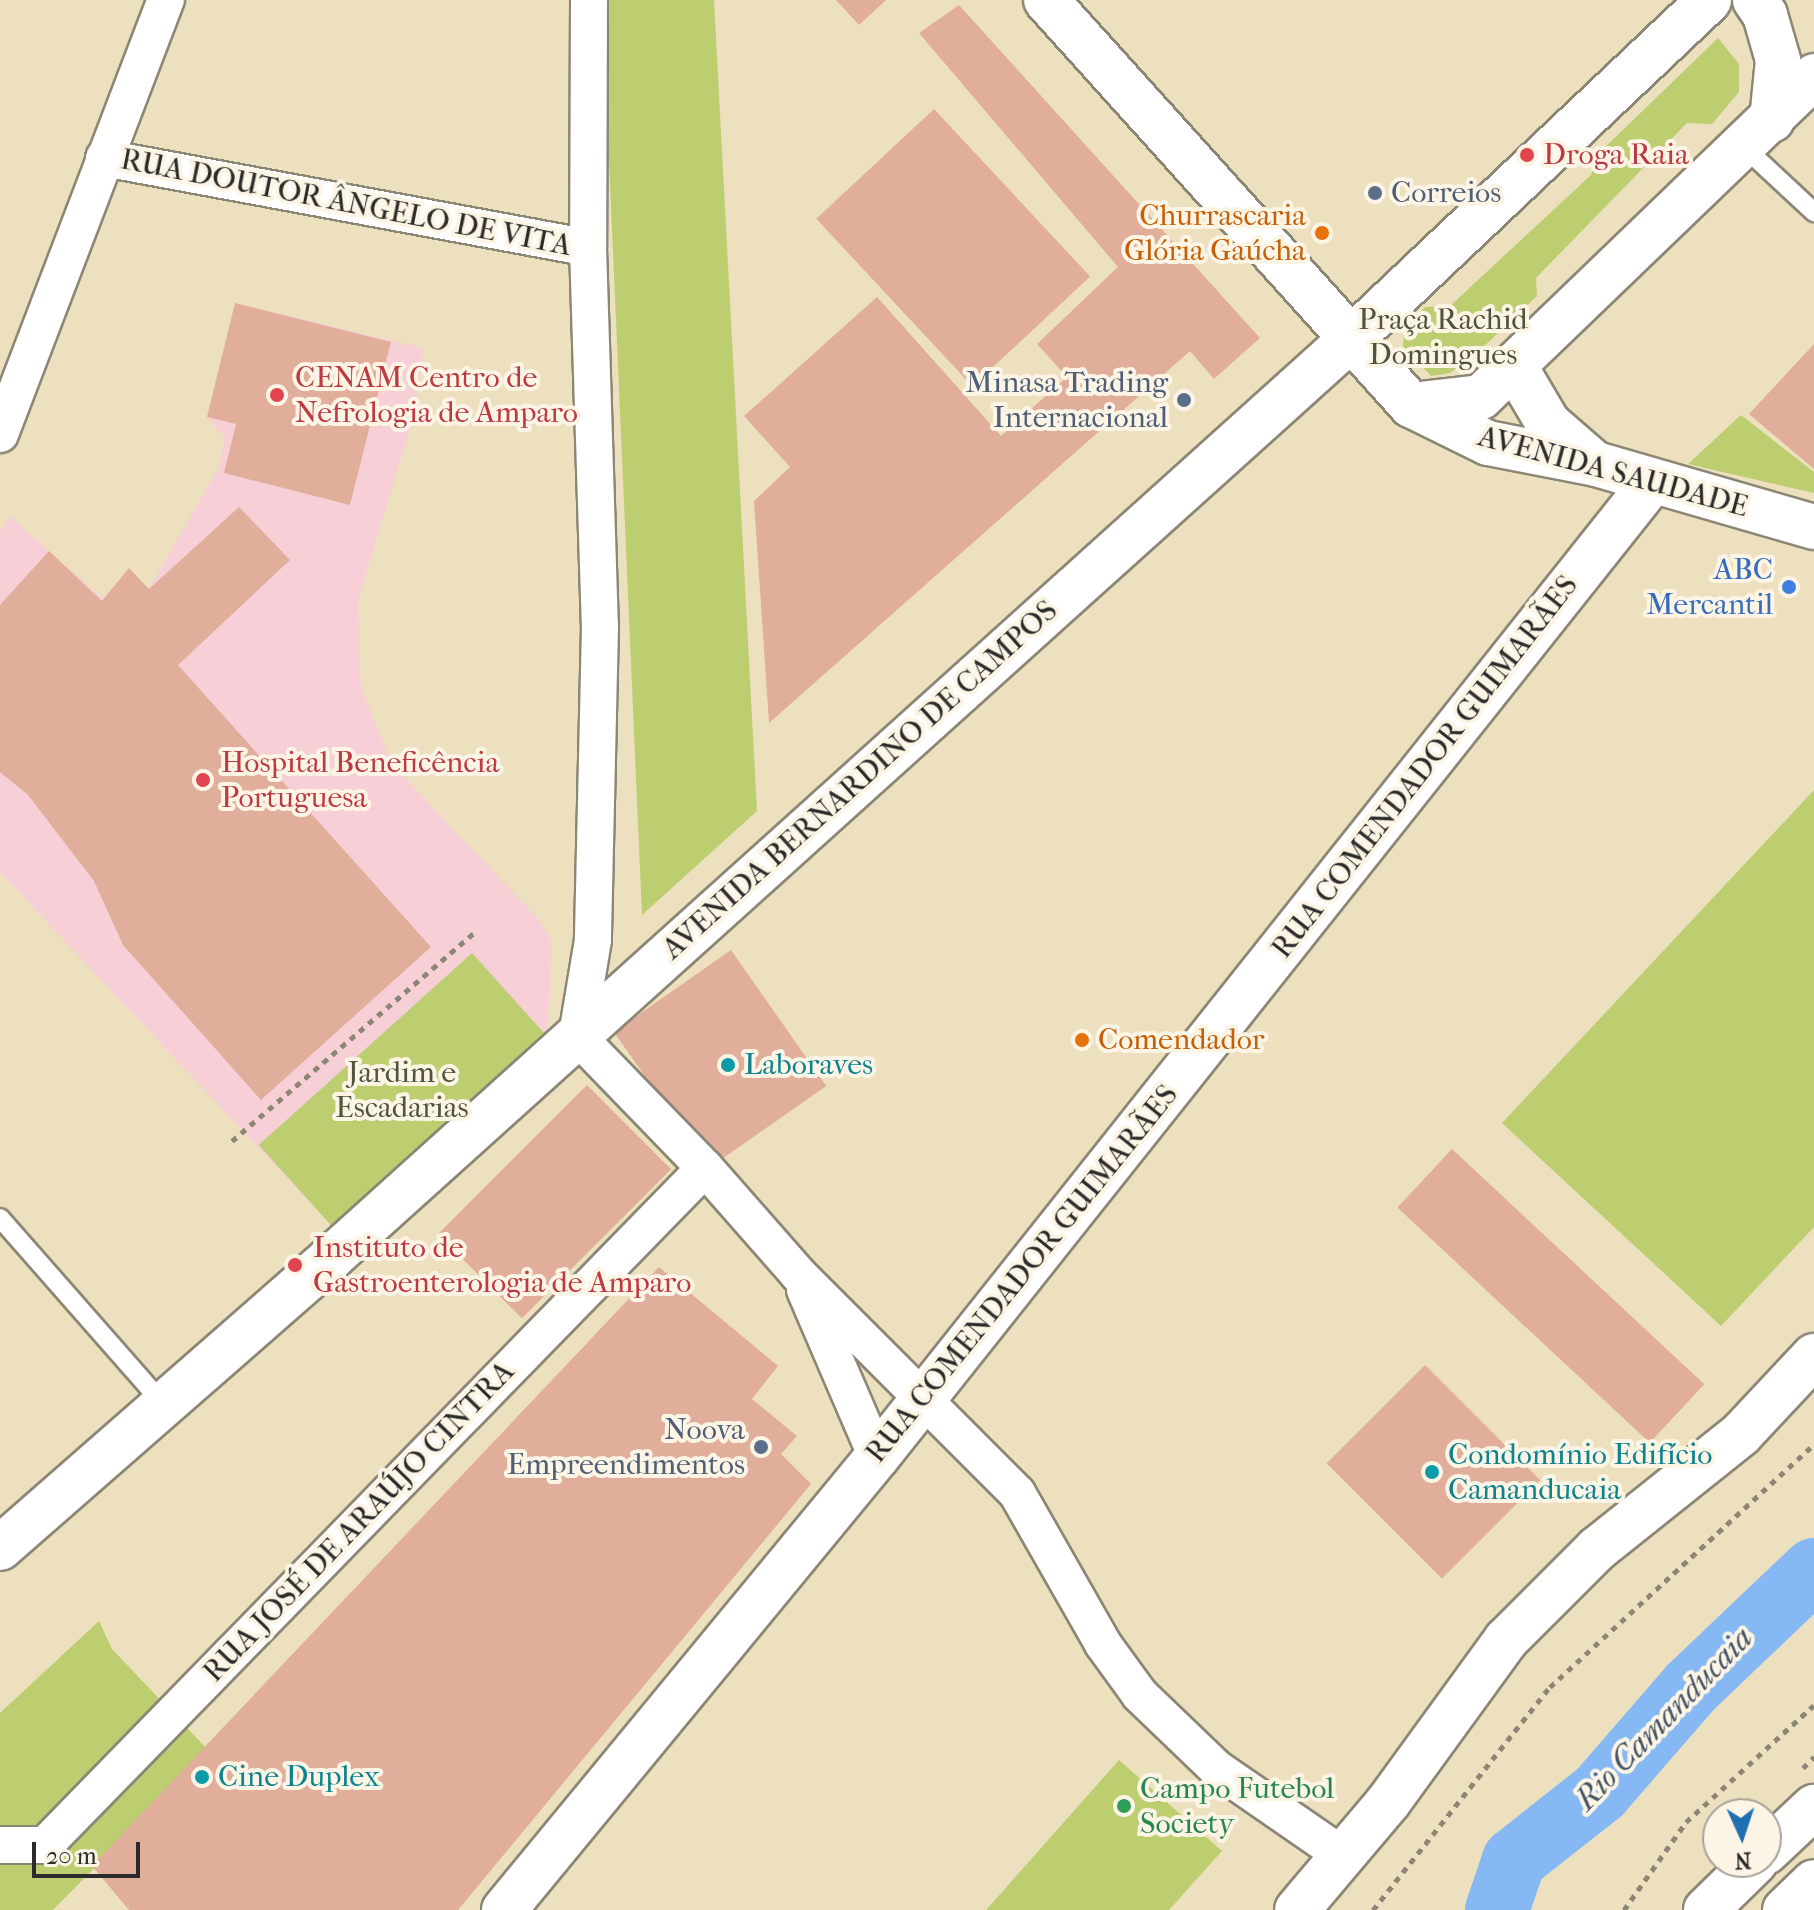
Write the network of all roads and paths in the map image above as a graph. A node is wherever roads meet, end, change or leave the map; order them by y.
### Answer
1 (166, 0) edge
2 (589, 0) edge
3 (1046, 0) edge
4 (1709, 0) edge
5 (1755, 0) edge
6 (1814, 76) edge
7 (1758, 133) junction
8 (104, 158) junction
9 (1814, 212) edge
10 (588, 248) junction
11 (1353, 337) junction
12 (0, 356) edge
13 (1515, 367) junction
14 (1411, 405) junction
15 (6, 419) edge
16 (1596, 464) junction
17 (1652, 482) junction
18 (1814, 527) edge
19 (477, 930) dead end
20 (577, 1036) junction
21 (232, 1141) dead end
22 (705, 1168) junction
23 (0, 1218) edge
24 (798, 1274) junction
25 (1814, 1356) edge
26 (924, 1397) junction
27 (165, 1406) junction
28 (1814, 1444) edge
29 (877, 1457) junction
30 (0, 1548) edge
31 (1814, 1705) edge
32 (1814, 1807) edge
33 (1782, 1837) edge
34 (0, 1845) edge
35 (1342, 1855) junction
36 (1739, 1878) edge
37 (1814, 1882) edge
38 (504, 1910) edge
39 (1297, 1910) edge
40 (1373, 1910) edge
41 (1624, 1910) edge
42 (1706, 1910) edge
43 (1785, 1910) edge

1 - 8 street
2 - 10 street
3 - 11 street, AVENIDA SAUDADE
4 - 11 street, AVENIDA BERNARDINO DE CAMPOS
5 - 7 street
6 - 7 street
7 - 9 lane
7 - 13 street
8 - 10 street, RUA DOUTOR ÂNGELO DE VITA
8 - 15 street
10 - 20 street
11 - 14 street, AVENIDA SAUDADE
11 - 20 street, AVENIDA BERNARDINO DE CAMPOS
12 - 15 street
13 - 14 street
13 - 16 street
14 - 16 street, AVENIDA SAUDADE
16 - 17 street, AVENIDA SAUDADE
17 - 18 street, AVENIDA SAUDADE
17 - 26 street, RUA COMENDADOR GUIMARÃES
19 - 21 path
20 - 22 street
20 - 27 street, AVENIDA BERNARDINO DE CAMPOS
22 - 24 street
22 - 34 street, RUA JOSÉ DE ARAÚJO CINTRA
23 - 27 lane
24 - 26 street
24 - 29 street
25 - 35 street
26 - 29 street, RUA COMENDADOR GUIMARÃES
26 - 35 street
27 - 30 street, AVENIDA BERNARDINO DE CAMPOS
28 - 40 path
29 - 38 street, RUA COMENDADOR GUIMARÃES
31 - 41 path
32 - 33 street
35 - 39 street
36 - 42 street
37 - 43 street

